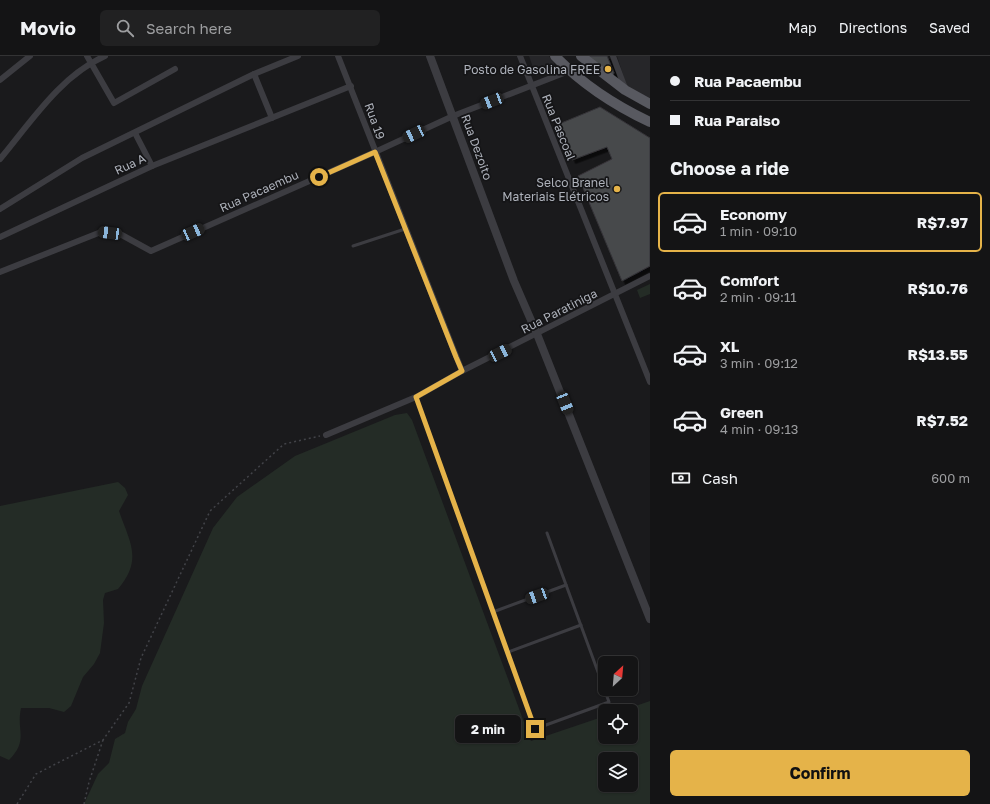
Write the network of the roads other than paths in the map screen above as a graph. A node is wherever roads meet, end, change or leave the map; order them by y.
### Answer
1 (30, 56) edge
2 (87, 56) edge
3 (105, 56) edge
4 (298, 56) edge
5 (338, 56) edge
6 (430, 56) edge
7 (520, 56) edge
8 (555, 56) edge
9 (581, 56) edge
10 (613, 56) edge
11 (90, 63) junction
12 (175, 70) dead end
13 (570, 71) junction
14 (254, 74) junction
15 (0, 80) edge
16 (351, 86) junction
17 (531, 86) junction
18 (625, 90) junction
19 (650, 104) edge
20 (453, 116) junction
21 (272, 118) junction
22 (650, 122) edge
23 (135, 133) junction
24 (375, 152) junction
25 (0, 159) edge
26 (152, 166) junction
27 (0, 209) edge
28 (405, 229) junction
29 (0, 237) edge
30 (353, 246) dead end
31 (0, 272) edge
32 (650, 276) edge
33 (616, 294) junction
34 (538, 334) junction
35 (462, 371) junction
36 (650, 382) edge
37 (416, 397) junction
38 (326, 435) road end
39 (547, 533) dead end
40 (566, 585) junction
41 (493, 612) junction
42 (650, 619) edge
43 (581, 625) junction
44 (508, 652) junction

1 - 15 street
2 - 11 street
3 - 11 street
4 - 14 street
5 - 16 street, Rua 19
6 - 20 street, Rua Dezoito
7 - 17 street, Rua Pascoal
8 - 13 main road
9 - 18 main road
10 - 18 street
11 - 12 street
11 - 25 street
13 - 17 street, Rua Pacaembu
13 - 22 main road
14 - 21 street
14 - 23 street
16 - 21 street, Rua A
16 - 24 street, Rua 19
17 - 20 street, Rua Pacaembu
17 - 33 street, Rua Pascoal
18 - 19 main road
20 - 24 street, Rua Pacaembu
20 - 34 street, Rua Dezoito
21 - 26 street, Rua A
23 - 26 street
23 - 27 street
24 - 28 street, Rua 19
24 - 31 street, Rua Pacaembu
26 - 29 street, Rua A
28 - 30 lane
28 - 35 street, Rua 19
32 - 33 street, Rua Paratiniga
33 - 34 street, Rua Paratiniga
33 - 36 street, Rua Pascoal
34 - 35 street, Rua Paratiniga
34 - 42 street, Rua Dezoito
35 - 37 street, Rua Paratiniga
37 - 38 street, Rua Paratiniga
37 - 41 lane
39 - 40 lane
40 - 41 lane
40 - 43 lane
41 - 44 lane
43 - 44 lane
43 - 44 lane

